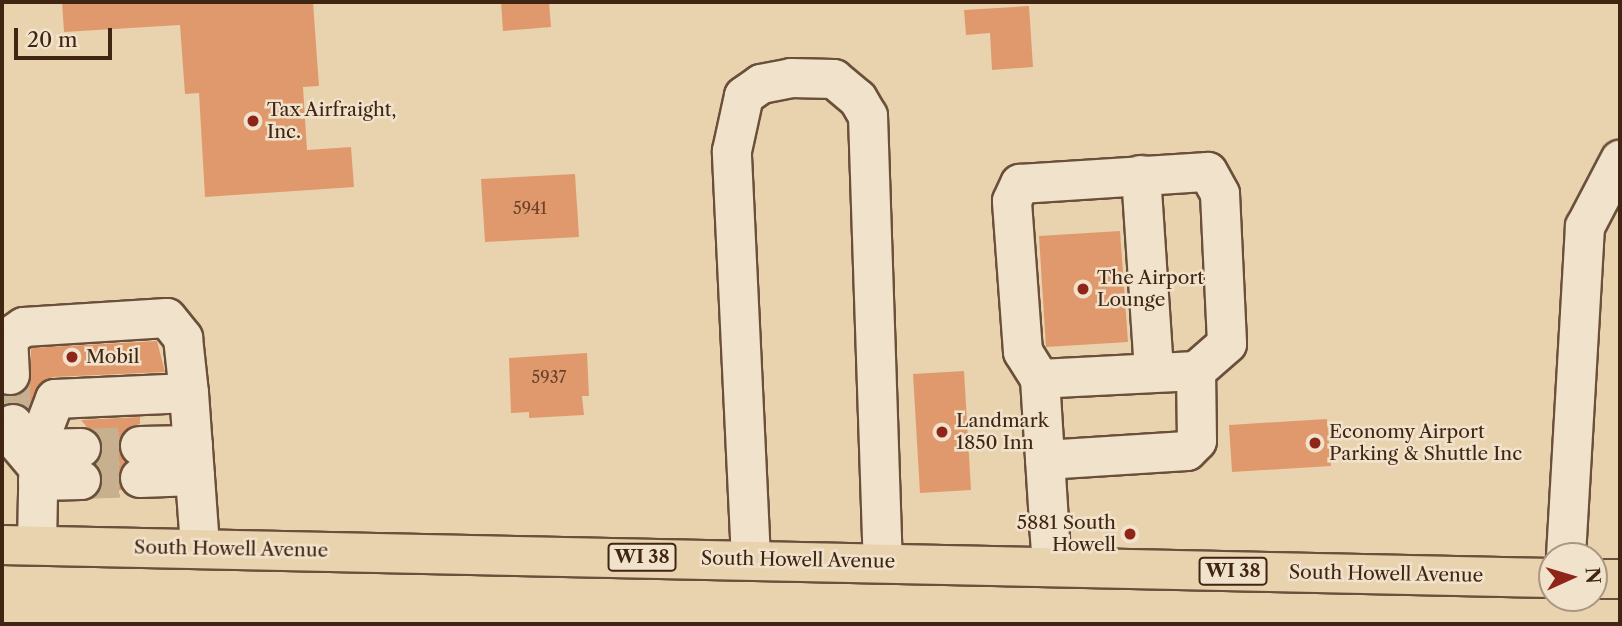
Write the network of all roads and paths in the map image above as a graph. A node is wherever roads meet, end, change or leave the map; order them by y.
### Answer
1 (1620, 160) edge
2 (1141, 176) junction
3 (1196, 370) junction
4 (1154, 372) junction
5 (10, 375) tunnel mouth
6 (1040, 379) junction
7 (189, 393) junction
8 (32, 455) junction
9 (1045, 460) junction
10 (194, 461) junction
11 (140, 462) tunnel mouth
12 (81, 464) tunnel mouth
13 (1567, 542) edge
14 (20, 545) edge
15 (200, 548) junction
16 (751, 559) junction
17 (883, 562) junction
18 (1052, 566) junction
19 (1538, 578) edge

1 - 13 lane
2 - 3 lane
2 - 4 lane
2 - 6 lane
3 - 4 lane
3 - 9 lane
4 - 6 lane
5 - 7 lane
6 - 9 lane
7 - 8 lane
7 - 10 lane
8 - 12 lane
8 - 14 lane
9 - 18 lane
10 - 11 lane
10 - 15 lane
14 - 15 main road, South Howell Avenue / WI 38
15 - 16 main road, South Howell Avenue / WI 38
16 - 17 main road, South Howell Avenue / WI 38
16 - 17 lane
17 - 18 main road, South Howell Avenue / WI 38
18 - 19 main road, South Howell Avenue / WI 38

